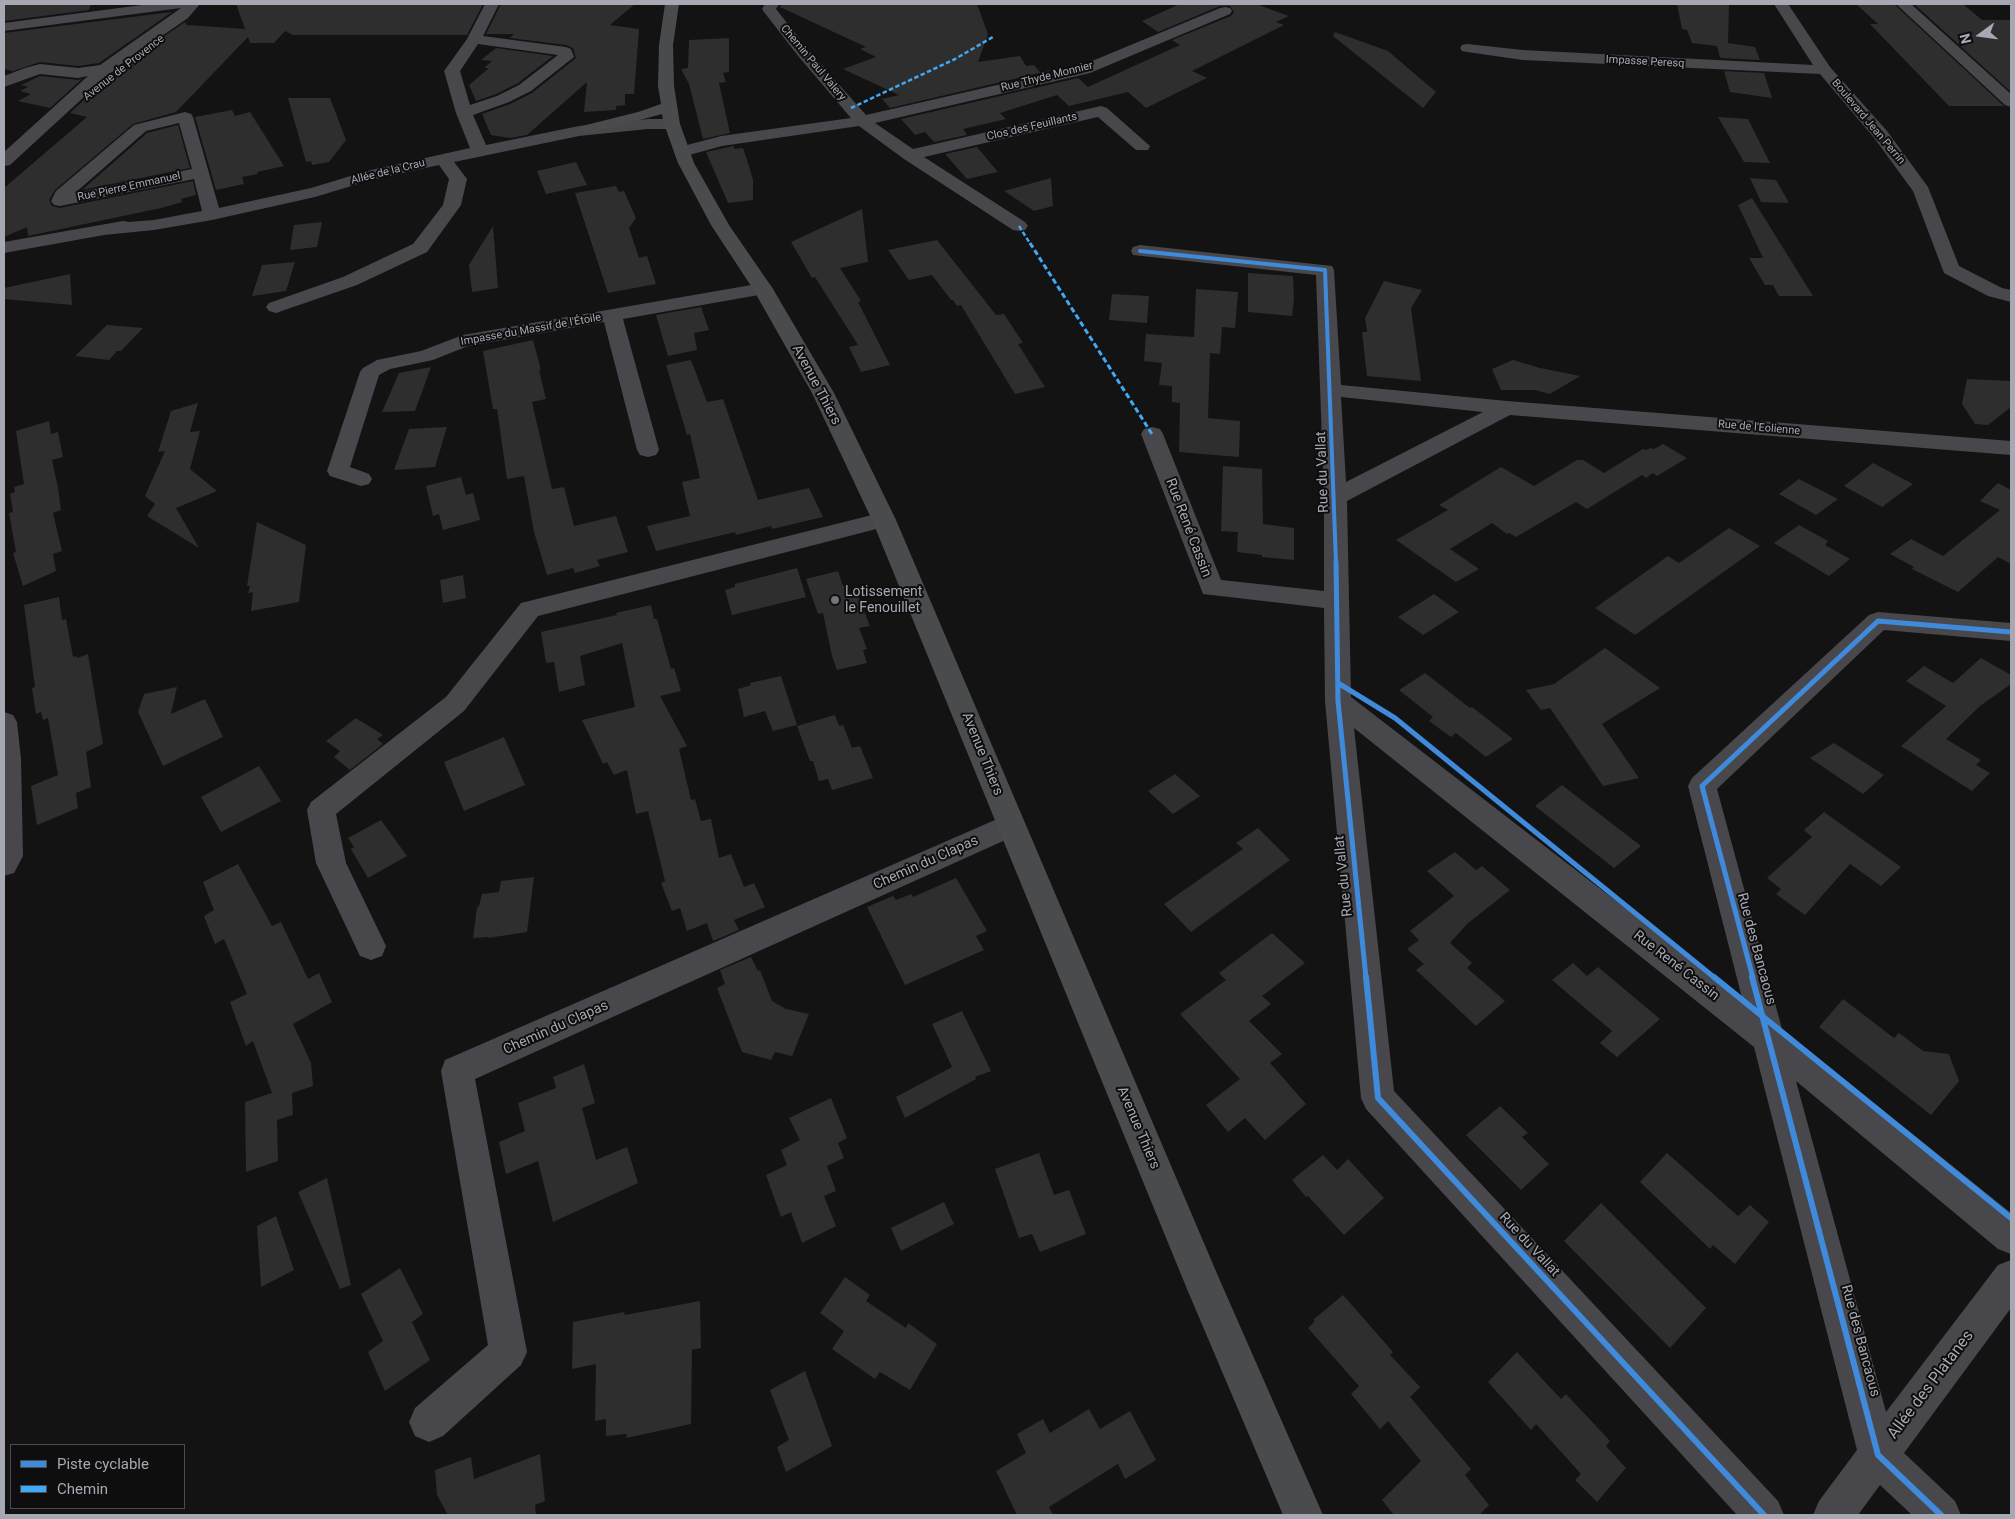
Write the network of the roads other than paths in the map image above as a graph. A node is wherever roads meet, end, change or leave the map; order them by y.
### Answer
1 (181, 4) edge
2 (193, 4) edge
3 (206, 4) edge
4 (492, 4) edge
5 (672, 4) edge
6 (772, 4) edge
7 (1781, 4) edge
8 (1903, 4) edge
9 (1225, 11) dead end
10 (4, 27) edge
11 (474, 39) junction
12 (1467, 48) dead end
13 (114, 68) junction
14 (1824, 70) junction
15 (4, 82) edge
16 (2011, 102) edge
17 (464, 113) junction
18 (671, 115) junction
19 (862, 121) junction
20 (1142, 146) dead end
21 (480, 151) junction
22 (682, 152) junction
23 (910, 155) junction
24 (443, 159) junction
25 (4, 162) edge
26 (200, 172) junction
27 (210, 210) junction
28 (1019, 226) dead end
29 (7, 249) edge
30 (1140, 251) dead end
31 (763, 290) junction
32 (2011, 296) edge
33 (276, 307) dead end
34 (612, 315) junction
35 (1330, 390) junction
36 (1507, 408) junction
37 (1152, 434) dead end
38 (2011, 448) edge
39 (648, 450) dead end
40 (361, 480) dead end
41 (1336, 498) junction
42 (884, 520) junction
43 (1337, 601) junction
44 (2011, 632) edge
45 (1338, 701) junction
46 (4, 722) edge
47 (1011, 825) junction
48 (4, 864) edge
49 (371, 946) dead end
50 (1767, 1038) junction
51 (2011, 1236) edge
52 (2011, 1278) edge
53 (429, 1422) dead end
54 (1878, 1455) junction
55 (1303, 1515) edge
56 (1764, 1515) edge
57 (1833, 1515) edge
58 (1941, 1515) edge

1 - 10 street
2 - 13 street, Avenue de Provence
3 - 13 street, Avenue de Provence
4 - 11 street
5 - 18 main road, Avenue Thiers
6 - 19 street, Chemin Paul Valery
7 - 14 street, Boulevard Jean Perrin
8 - 16 street
9 - 19 street, Rue Thyde Monnier
11 - 17 street
11 - 17 street
12 - 14 street, Impasse Peresq
13 - 15 street
13 - 25 street, Avenue de Provence
14 - 32 street, Boulevard Jean Perrin
17 - 21 street
18 - 21 street, Allée de la Crau
18 - 22 main road, Avenue Thiers
19 - 22 street
19 - 23 street
20 - 23 street, Clos des Feuillants
21 - 24 street, Allée de la Crau
22 - 31 main road, Avenue Thiers
23 - 28 street
24 - 27 street, Allée de la Crau
24 - 33 street
26 - 26 street, Rue Pierre Emmanuel
26 - 27 street, Rue Pierre Emmanuel
27 - 29 street, Allée de la Crau
30 - 35 street, Rue du Vallat
31 - 34 street, Impasse du Massif de l'Étoile
31 - 42 main road, Avenue Thiers
34 - 39 street
34 - 40 street, Impasse du Massif de l'Étoile
35 - 36 street, Rue de l'Eolienne
35 - 41 street, Rue du Vallat
36 - 38 street, Rue de l'Eolienne
36 - 41 street
37 - 43 street, Rue René Cassin
41 - 43 street, Rue du Vallat
42 - 47 main road, Avenue Thiers
42 - 49 street
43 - 45 street, Rue du Vallat
44 - 50 street, Rue des Bancaous
45 - 50 street, Rue René Cassin
45 - 56 street, Rue du Vallat
46 - 48 street
47 - 53 street, Chemin du Clapas
47 - 55 main road, Avenue Thiers
50 - 51 street, Rue René Cassin
50 - 54 street, Rue des Bancaous
52 - 54 street, Allée des Platanes
54 - 57 street, Allée des Platanes
54 - 58 street

